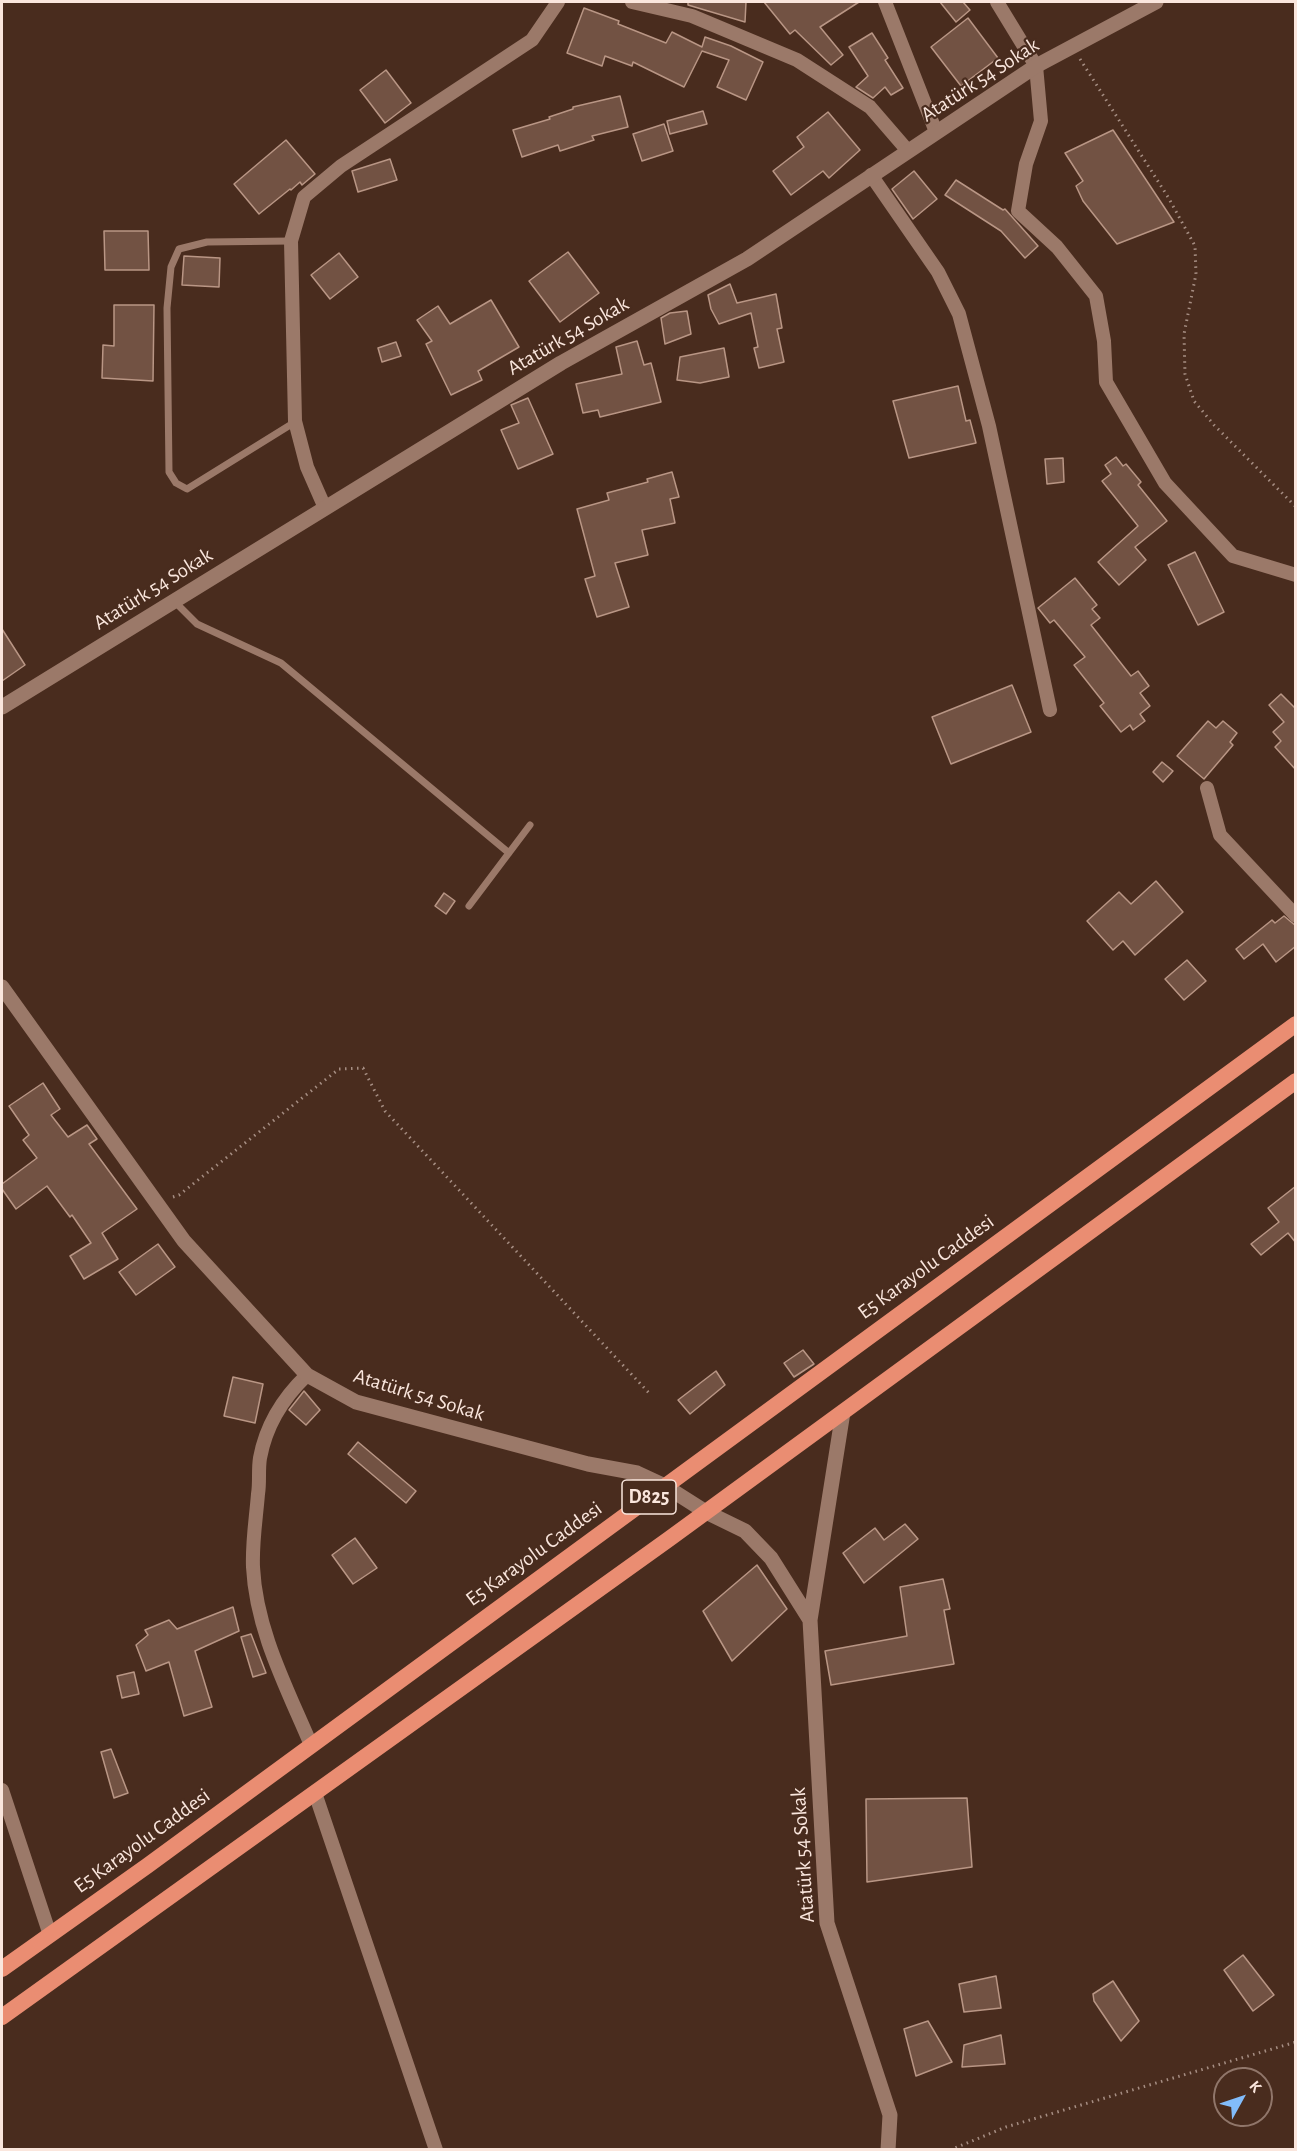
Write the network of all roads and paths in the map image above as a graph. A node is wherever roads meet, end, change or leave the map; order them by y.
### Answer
1 (558, 2) edge
2 (632, 2) edge
3 (691, 2) edge
4 (885, 2) edge
5 (997, 2) edge
6 (1156, 2) edge
7 (692, 16) junction
8 (1073, 47) junction
9 (1036, 66) junction
10 (936, 132) junction
11 (908, 151) junction
12 (871, 175) junction
13 (291, 241) junction
14 (295, 421) junction
15 (1296, 507) edge
16 (325, 508) junction
17 (1296, 575) edge
18 (174, 601) junction
19 (2, 707) edge
20 (1050, 710) dead end
21 (1208, 788) dead end
22 (530, 825) dead end
23 (509, 854) junction
24 (469, 906) dead end
25 (1296, 916) edge
26 (2, 987) edge
27 (1296, 1024) edge
28 (1296, 1081) edge
29 (157, 1202) junction
30 (307, 1375) junction
31 (649, 1393) dead end
32 (843, 1412) junction
33 (665, 1486) junction
34 (706, 1512) junction
35 (810, 1620) junction
36 (311, 1745) junction
37 (2, 1790) edge
38 (315, 1793) junction
39 (50, 1935) junction
40 (2, 1969) edge
41 (2, 2017) edge
42 (1296, 2042) edge
43 (436, 2150) edge
44 (888, 2150) edge
45 (950, 2150) edge

1 - 13 street
2 - 7 street
3 - 7 street
4 - 10 street
5 - 9 street
6 - 8 street, Atatürk 54 Sokak
7 - 11 street
8 - 9 street, Atatürk 54 Sokak
8 - 15 path
9 - 10 street, Atatürk 54 Sokak
9 - 17 street
10 - 11 street, Atatürk 54 Sokak
11 - 12 street, Atatürk 54 Sokak
12 - 16 street, Atatürk 54 Sokak
12 - 20 street
13 - 14 street
13 - 14 lane
14 - 16 street
16 - 18 street, Atatürk 54 Sokak
18 - 19 street, Atatürk 54 Sokak
18 - 23 lane
21 - 25 street
22 - 23 lane
23 - 24 lane
26 - 29 street, Atatürk 54 Sokak
27 - 33 highway, E5 Karayolu Caddesi / D825
28 - 32 highway, D825
29 - 30 street, Atatürk 54 Sokak
29 - 31 path
30 - 33 street, Atatürk 54 Sokak
30 - 36 street
32 - 34 highway, D825
32 - 35 street, Atatürk 54 Sokak
33 - 34 street, Atatürk 54 Sokak
33 - 36 highway, E5 Karayolu Caddesi / D825
34 - 35 street, Atatürk 54 Sokak
34 - 38 highway, D825
35 - 44 street, Atatürk 54 Sokak
36 - 39 highway, E5 Karayolu Caddesi / D825
37 - 39 street
38 - 41 highway, D825
38 - 43 street
39 - 40 highway, E5 Karayolu Caddesi / D825
42 - 45 path

